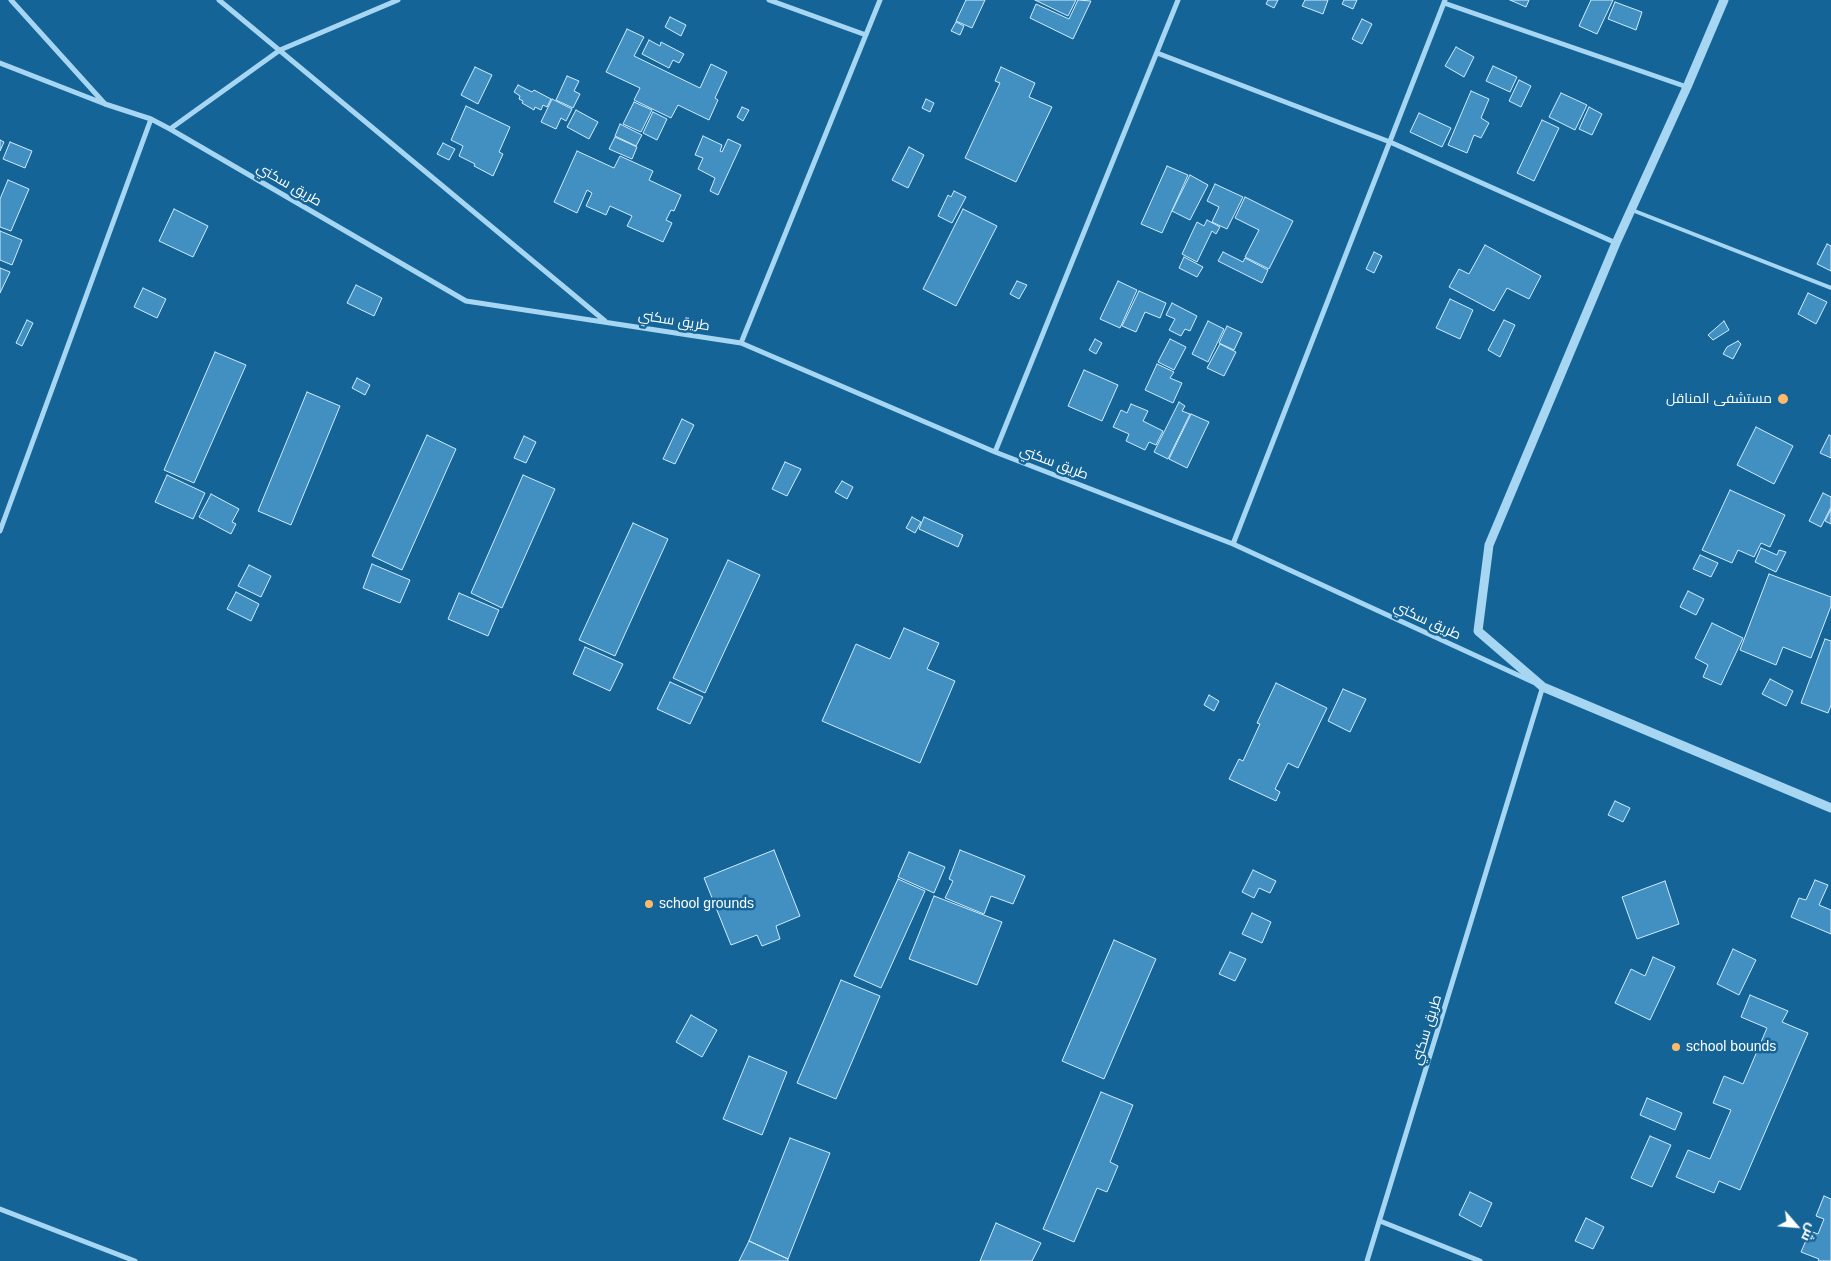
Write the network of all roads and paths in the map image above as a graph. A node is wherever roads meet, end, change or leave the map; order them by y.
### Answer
1 (11, 0) edge
2 (219, 0) edge
3 (398, 0) edge
4 (769, 0) edge
5 (880, 0) edge
6 (1178, 0) edge
7 (1724, 0) edge
8 (1445, 2) edge
9 (866, 35) junction
10 (280, 50) junction
11 (1157, 53) junction
12 (0, 63) edge
13 (1688, 87) junction
14 (105, 104) junction
15 (151, 120) junction
16 (170, 129) junction
17 (1390, 142) junction
18 (1632, 210) junction
19 (1616, 244) junction
20 (1831, 288) edge
21 (605, 321) junction
22 (741, 343) junction
23 (995, 452) junction
24 (0, 531) edge
25 (1233, 544) junction
26 (1543, 686) junction
27 (1831, 808) edge
28 (0, 1209) edge
29 (1380, 1221) junction
30 (136, 1261) edge
31 (1367, 1261) edge
32 (1480, 1261) edge

1 - 14 street
2 - 10 street
3 - 10 street
4 - 9 street
5 - 9 street
6 - 11 street
7 - 13 street
8 - 13 street
8 - 17 street
9 - 22 street
10 - 16 street
10 - 21 street
11 - 17 street
11 - 23 street
12 - 14 street, طريق سكني
13 - 18 street
14 - 15 street, طريق سكني
15 - 16 street, طريق سكني
15 - 24 street
16 - 21 street, طريق سكني
17 - 19 street
17 - 25 street
18 - 19 street
18 - 20 lane
19 - 26 street
21 - 22 street, طريق سكني
22 - 23 street, طريق سكني
23 - 25 street, طريق سكني
25 - 26 street, طريق سكني
26 - 27 street
26 - 29 street, طريق سكني
28 - 30 street
29 - 31 street, طريق سكني
29 - 32 street

